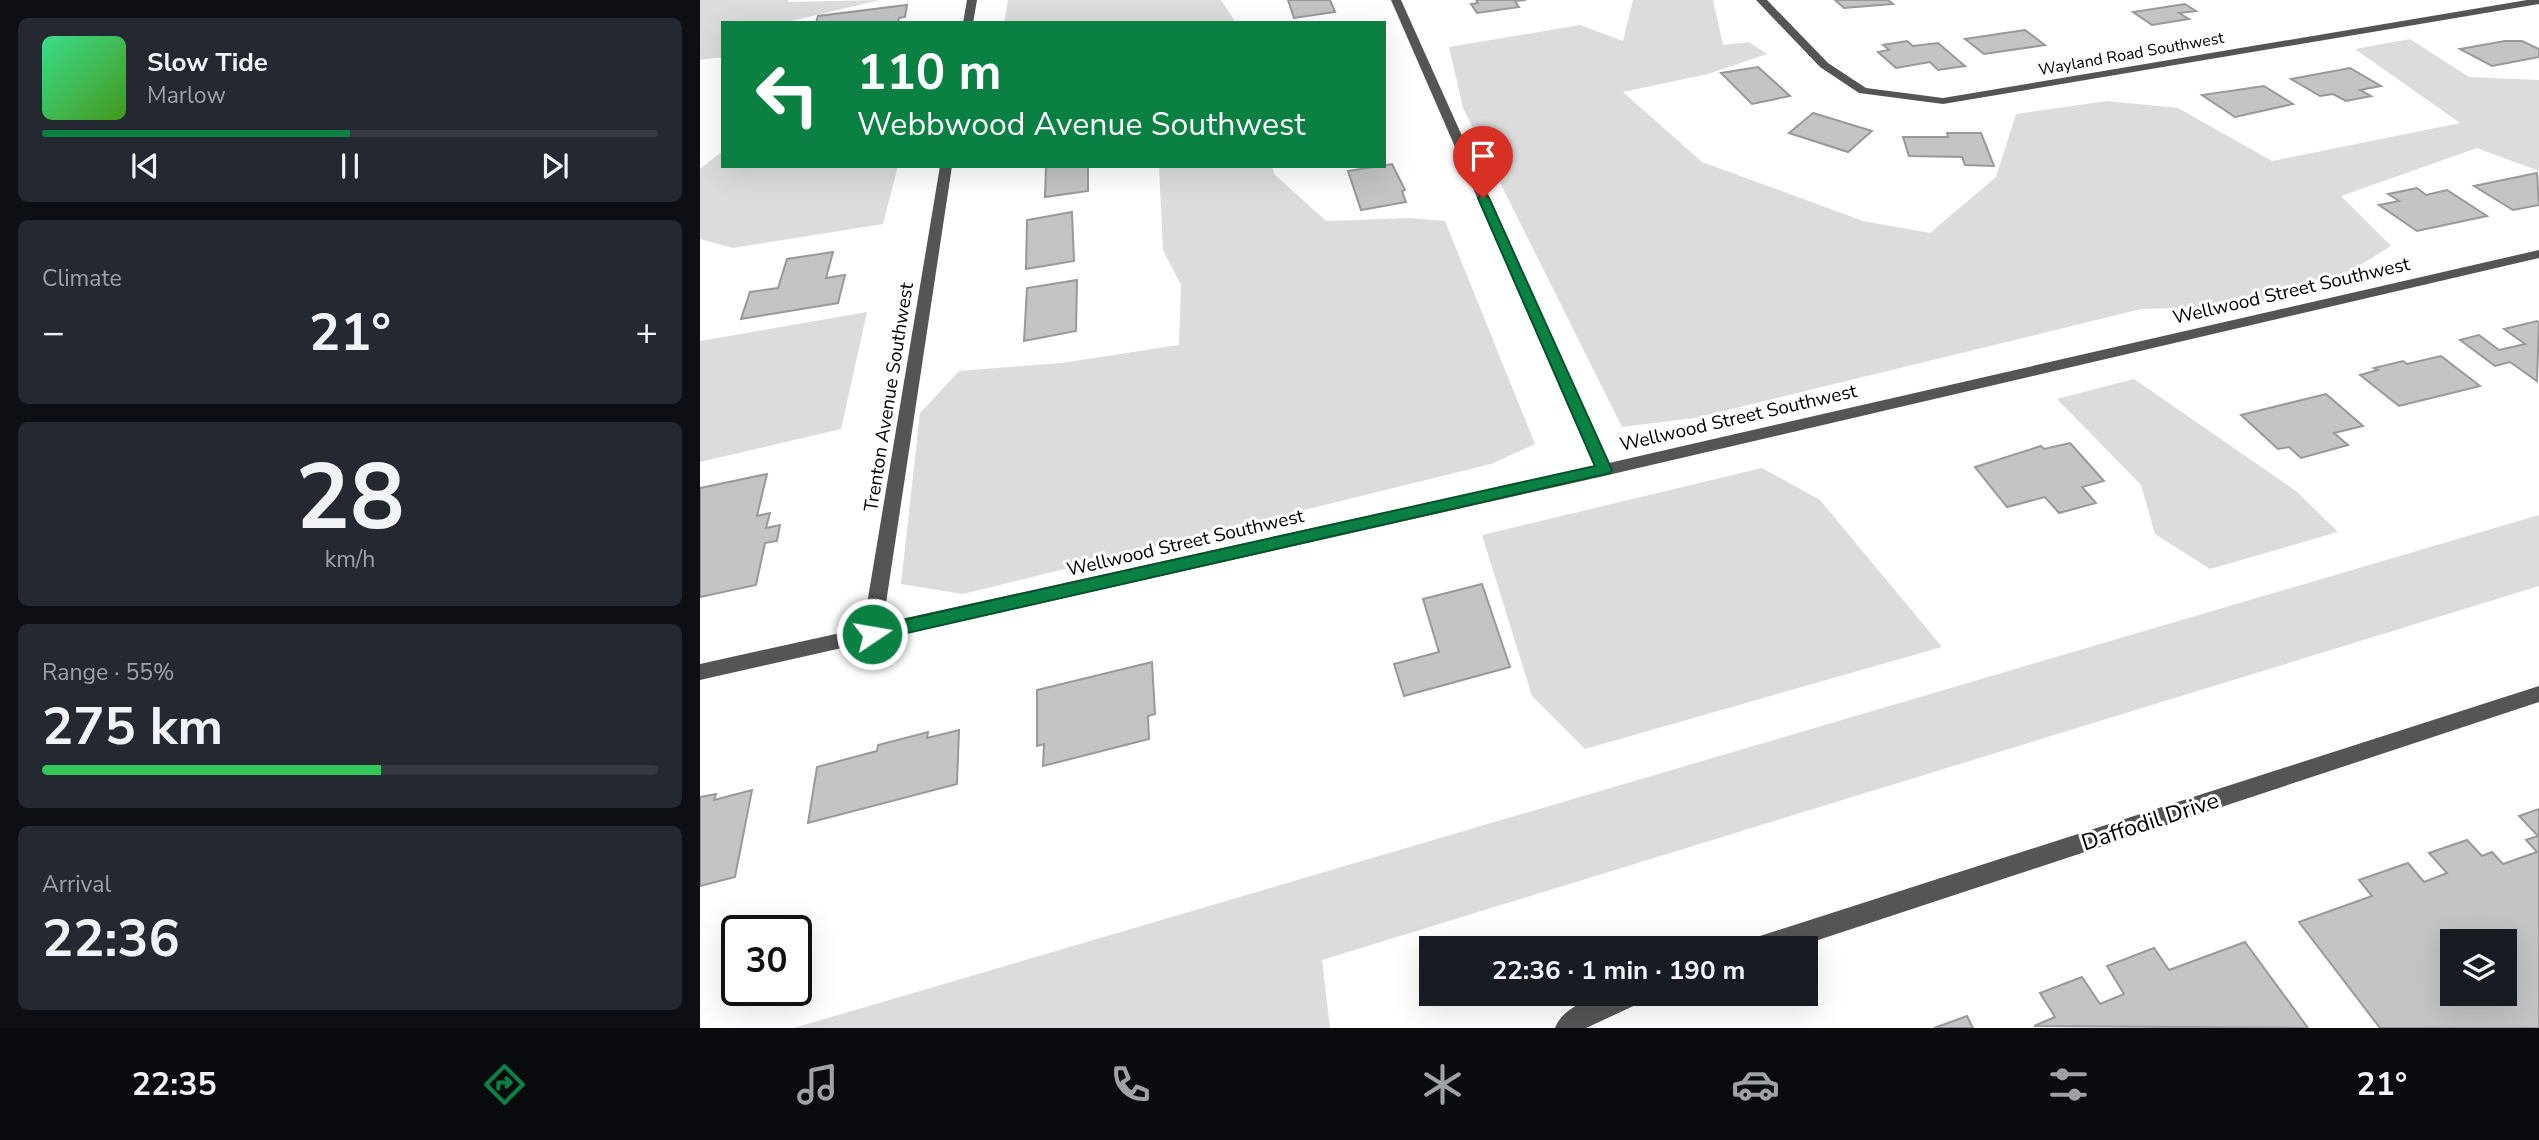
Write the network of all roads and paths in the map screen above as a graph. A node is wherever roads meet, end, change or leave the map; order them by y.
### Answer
1 (972, 0) edge
2 (1396, 0) edge
3 (1761, 0) edge
4 (2539, 1) edge
5 (968, 21) edge
6 (946, 168) edge
7 (2539, 254) edge
8 (1604, 470) junction
9 (872, 634) junction
10 (700, 673) edge
11 (2539, 694) edge
12 (1797, 936) edge
13 (1602, 1006) edge
14 (1567, 1028) edge

1 - 5 street
2 - 8 street
3 - 4 street, Wayland Road Southwest
6 - 9 street, Trenton Avenue Southwest
7 - 8 street, Wellwood Street Southwest
8 - 9 street, Wellwood Street Southwest
9 - 10 street, Wellwood Street Southwest
11 - 12 street, Daffodil Drive
13 - 14 street

